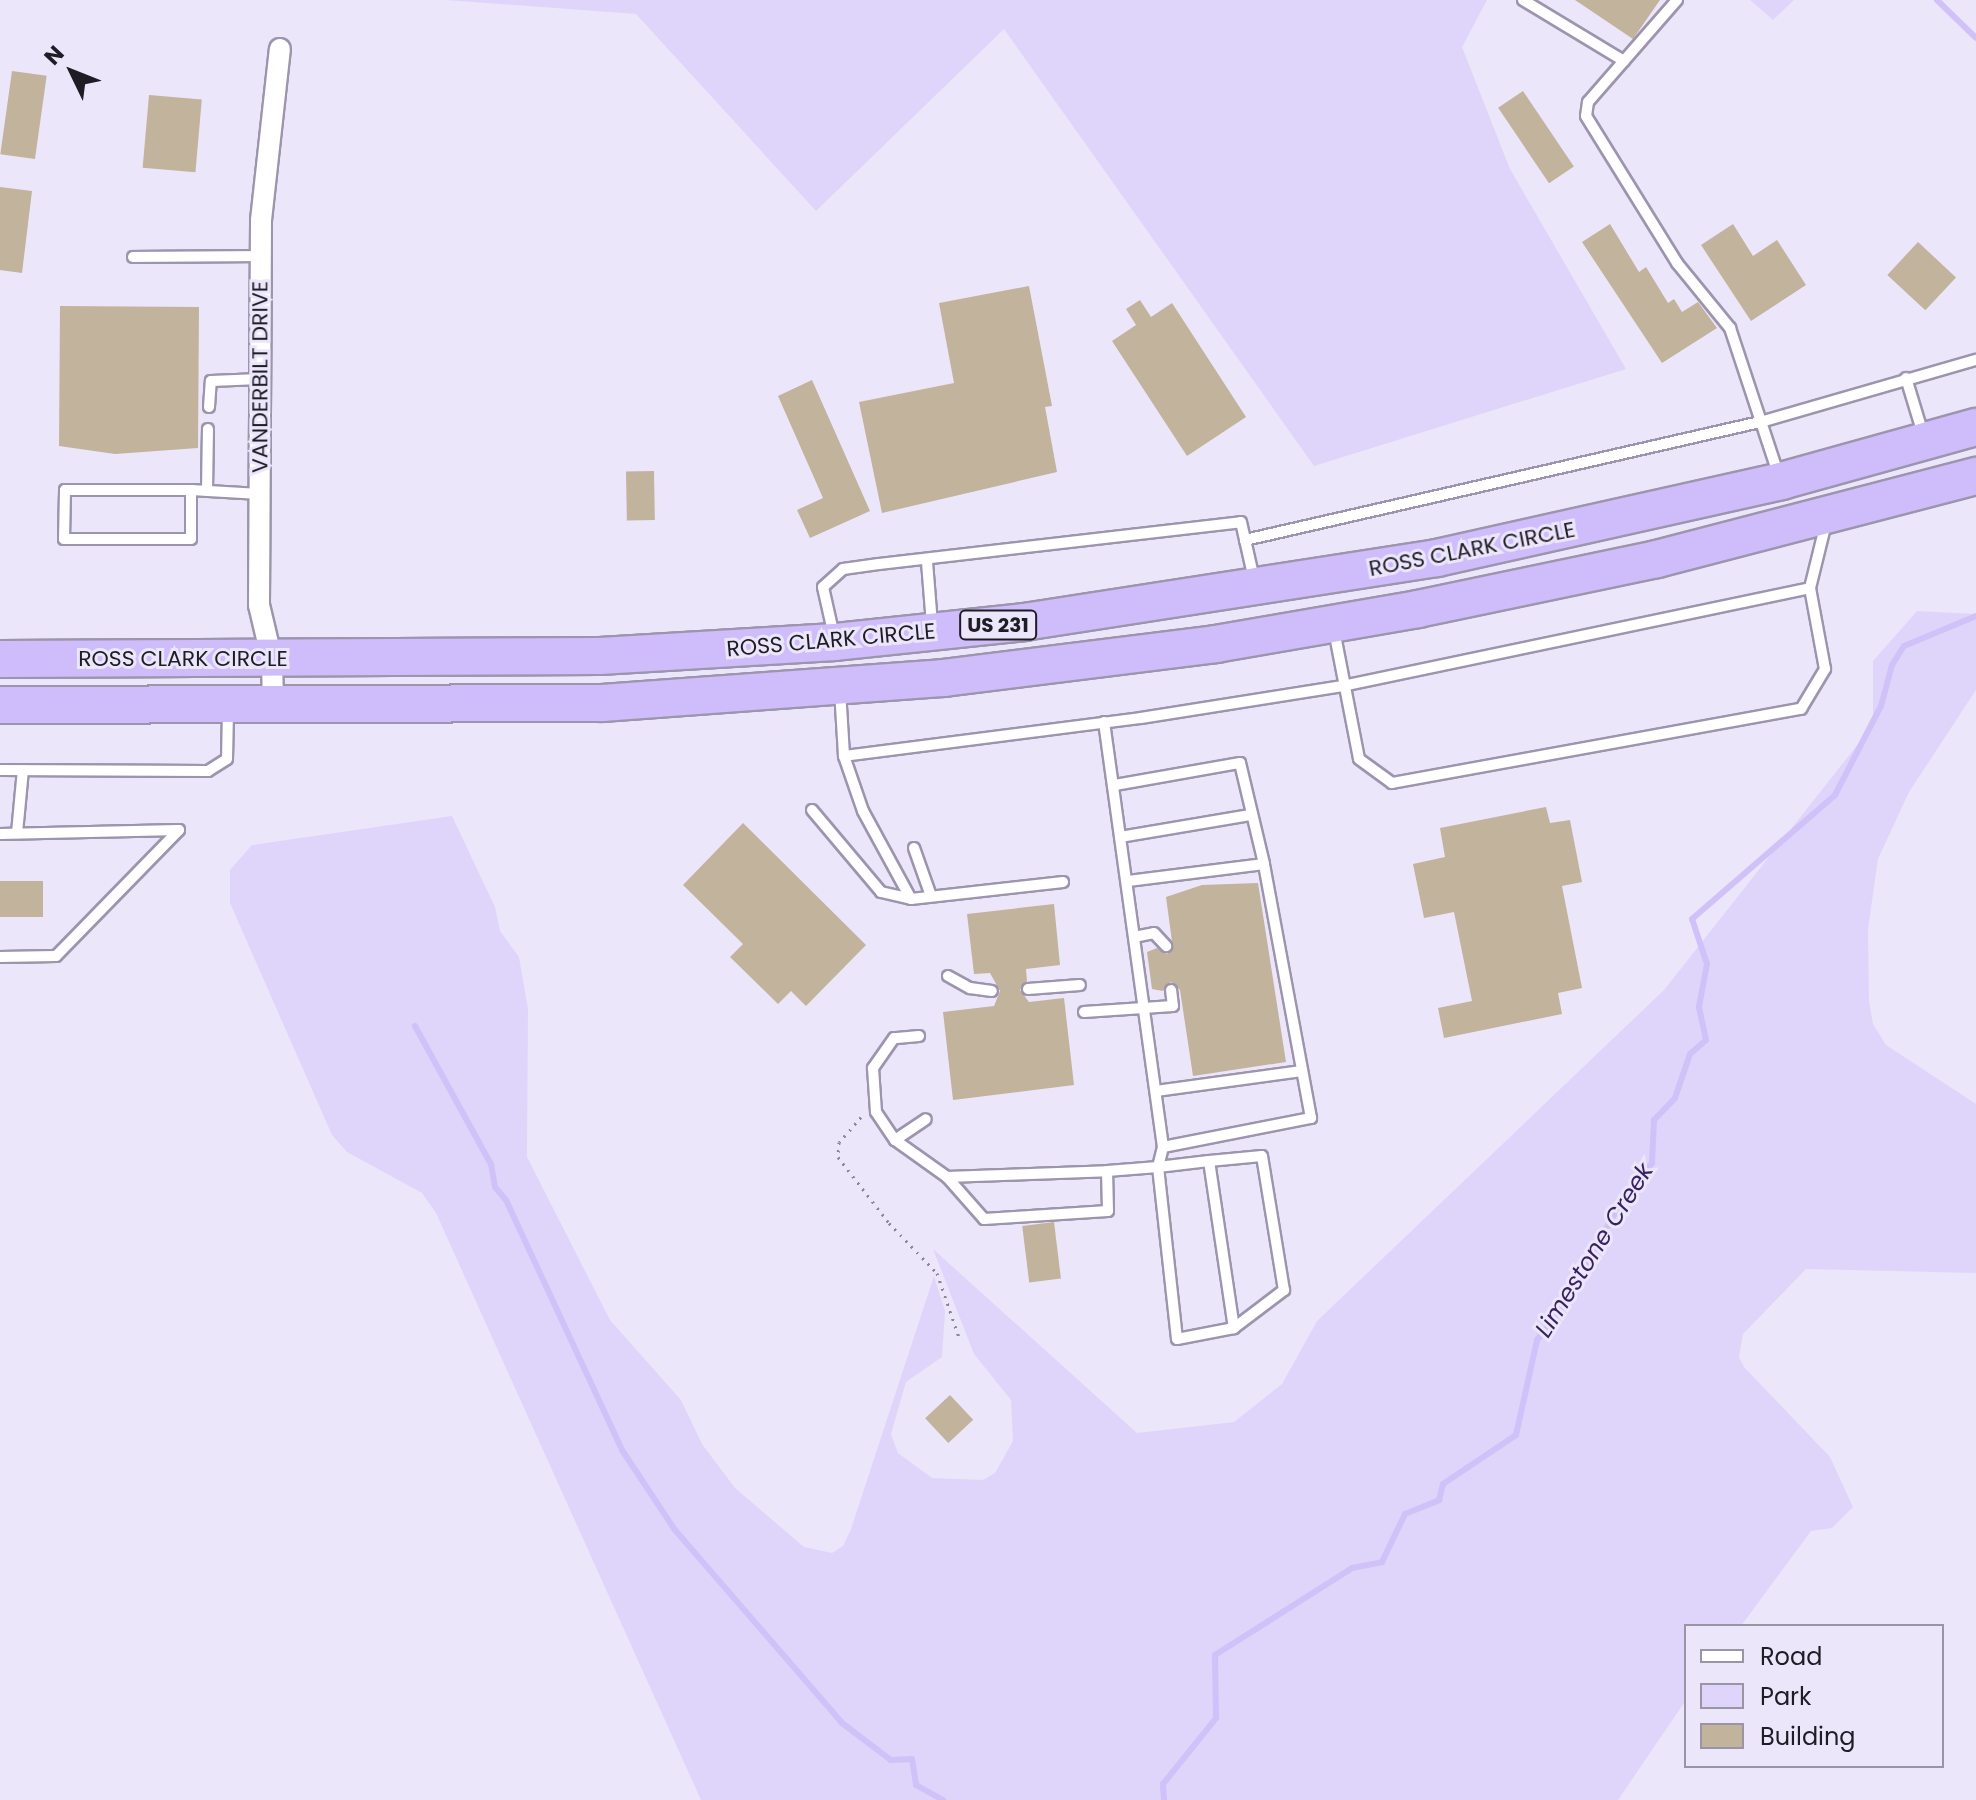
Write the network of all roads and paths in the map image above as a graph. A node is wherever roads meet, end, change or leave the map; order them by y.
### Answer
1 (1523, 0) edge
2 (1677, 0) edge
3 (280, 49) dead end
4 (1624, 61) junction
5 (261, 256) junction
6 (133, 257) dead end
7 (1976, 360) edge
8 (1906, 378) junction
9 (260, 379) junction
10 (209, 407) dead end
11 (1764, 421) junction
12 (1976, 427) edge
13 (208, 429) dead end
14 (1926, 442) junction
15 (1976, 476) edge
16 (1781, 481) junction
17 (191, 490) junction
18 (207, 491) junction
19 (260, 494) junction
20 (1828, 517) junction
21 (1792, 526) junction
22 (1245, 540) junction
23 (927, 562) junction
24 (1323, 579) junction
25 (1810, 588) junction
26 (1256, 590) junction
27 (1333, 625) junction
28 (933, 632) junction
29 (835, 642) junction
30 (600, 656) junction
31 (0, 659) edge
32 (272, 660) junction
33 (1342, 686) junction
34 (840, 689) junction
35 (603, 703) junction
36 (0, 705) edge
37 (228, 706) junction
38 (273, 706) junction
39 (1104, 722) junction
40 (844, 756) junction
41 (0, 770) edge
42 (23, 770) junction
43 (1115, 785) junction
44 (812, 810) dead end
45 (1250, 815) junction
46 (17, 833) junction
47 (0, 834) edge
48 (1120, 837) junction
49 (914, 848) dead end
50 (1264, 864) junction
51 (1128, 881) junction
52 (1063, 882) dead end
53 (931, 896) junction
54 (911, 899) junction
55 (1134, 937) junction
56 (1166, 946) dead end
57 (0, 957) edge
58 (948, 976) dead end
59 (1080, 985) dead end
60 (1028, 989) dead end
61 (1171, 990) dead end
62 (992, 991) dead end
63 (1142, 1005) junction
64 (1084, 1012) dead end
65 (919, 1036) dead end
66 (1302, 1071) junction
67 (1156, 1091) junction
68 (876, 1112) junction
69 (926, 1119) dead end
70 (895, 1140) junction
71 (1163, 1147) junction
72 (1209, 1161) junction
73 (1158, 1167) junction
74 (1107, 1171) junction
75 (947, 1177) junction
76 (1234, 1328) junction
77 (960, 1340) dead end

1 - 4 lane
2 - 4 lane
3 - 5 street, VANDERBILT DRIVE
4 - 11 lane
5 - 6 lane
5 - 9 street, VANDERBILT DRIVE
7 - 8 lane
8 - 11 lane
8 - 14 lane
9 - 10 lane
9 - 19 street, VANDERBILT DRIVE
11 - 16 lane
11 - 22 lane
12 - 14 highway, ROSS CLARK CIRCLE / US 231
13 - 18 lane
14 - 16 highway, ROSS CLARK CIRCLE / US 231
15 - 20 highway, US 231
16 - 21 highway
16 - 24 highway, ROSS CLARK CIRCLE / US 231
17 - 17 lane
17 - 18 lane
18 - 19 lane
19 - 32 street, VANDERBILT DRIVE
20 - 21 highway, US 231
20 - 25 lane
21 - 27 highway, US 231
22 - 23 lane
22 - 26 lane
23 - 28 lane
23 - 29 lane
24 - 26 highway, ROSS CLARK CIRCLE / US 231
24 - 27 highway
25 - 33 lane
25 - 33 lane
26 - 28 highway, ROSS CLARK CIRCLE / US 231
27 - 33 lane
27 - 34 highway, US 231
28 - 29 highway, ROSS CLARK CIRCLE / US 231
29 - 30 highway, ROSS CLARK CIRCLE / US 231
29 - 34 highway
30 - 32 highway, ROSS CLARK CIRCLE / US 231
30 - 35 highway
31 - 32 highway, ROSS CLARK CIRCLE / US 231
32 - 38 street, VANDERBILT DRIVE
33 - 39 lane
34 - 35 highway, US 231
34 - 40 lane
35 - 38 highway, US 231
36 - 37 highway, US 231
37 - 38 highway, US 231
37 - 42 lane
39 - 40 lane
39 - 43 lane
40 - 54 lane
41 - 42 lane
42 - 46 lane
43 - 45 lane
43 - 48 lane
44 - 54 lane
45 - 48 lane
45 - 50 lane
46 - 47 lane
46 - 57 lane
48 - 51 lane
49 - 53 lane
50 - 51 lane
50 - 66 lane
51 - 55 lane
52 - 53 lane
53 - 54 lane
55 - 56 lane
55 - 63 lane
58 - 62 lane
59 - 60 lane
61 - 63 lane
63 - 64 lane
63 - 67 lane
65 - 68 lane
66 - 67 lane
66 - 71 lane
67 - 71 lane
68 - 70 lane
68 - 77 path
69 - 70 lane
70 - 75 lane
71 - 73 lane
72 - 73 lane
72 - 76 lane
72 - 76 lane
73 - 74 lane
73 - 76 lane
74 - 75 lane
74 - 75 lane

